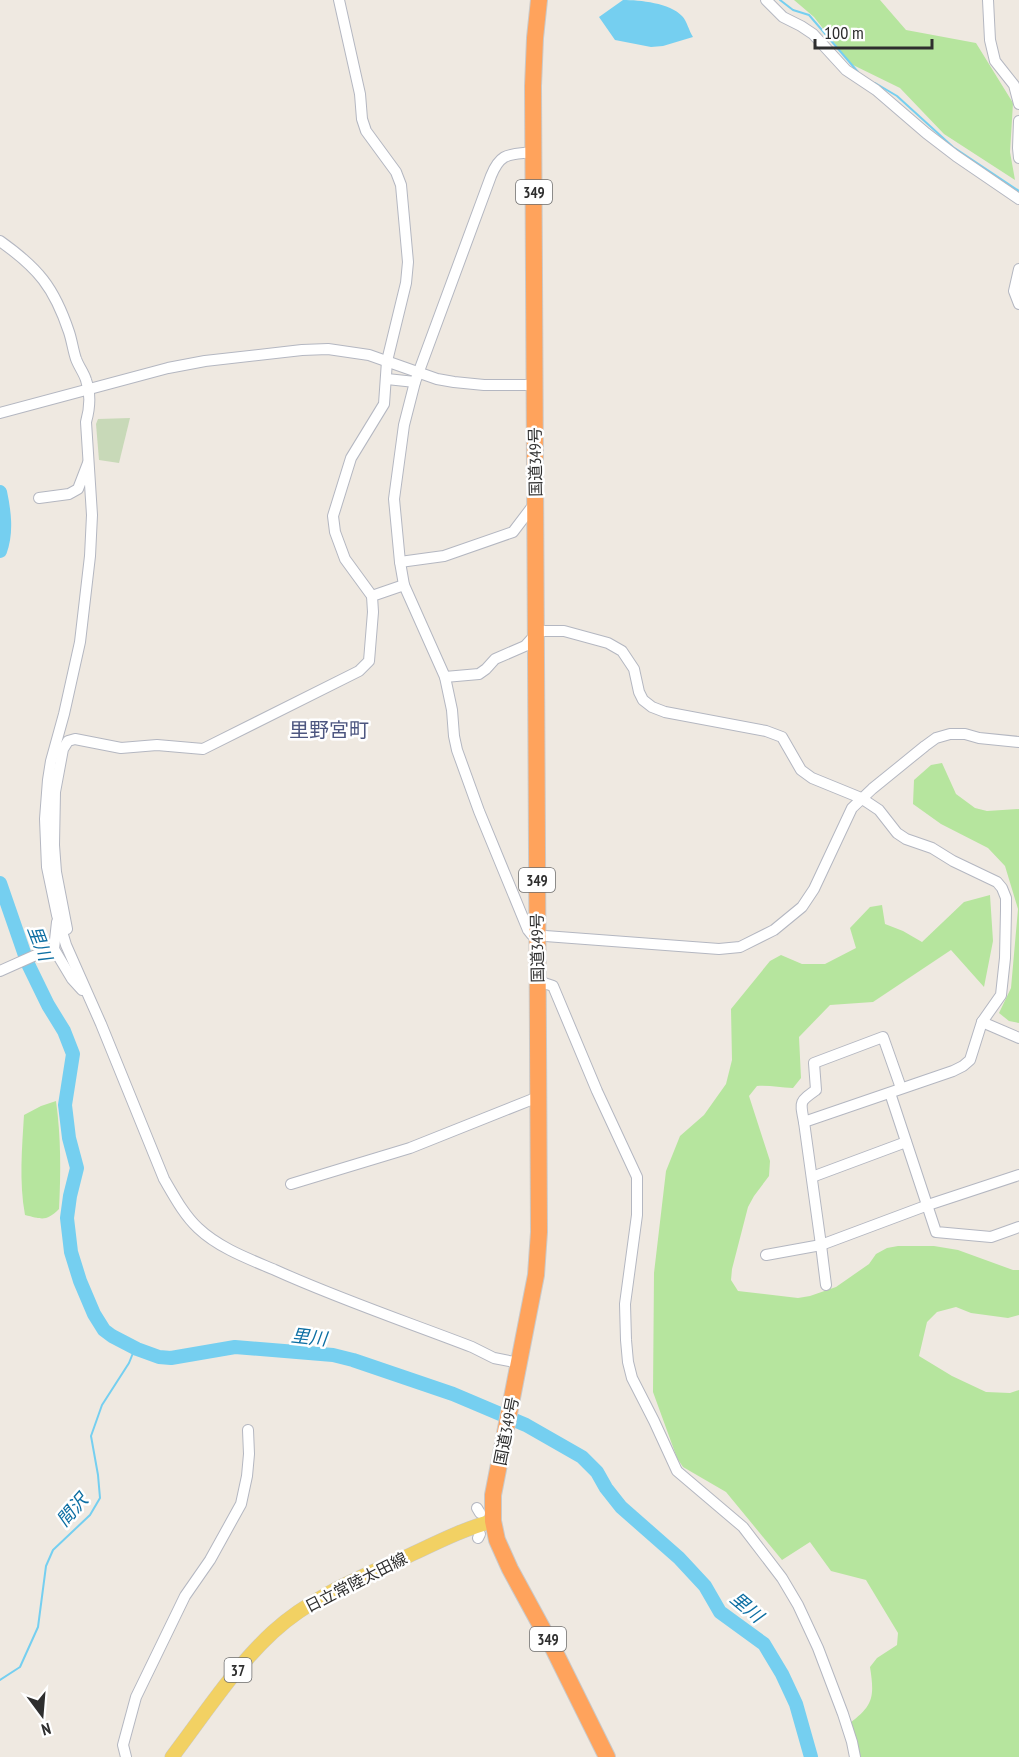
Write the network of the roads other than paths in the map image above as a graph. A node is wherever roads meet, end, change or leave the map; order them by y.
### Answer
1 (339, 0) edge
2 (539, 0) edge
3 (766, 0) edge
4 (988, 0) edge
5 (1019, 104) edge
6 (1019, 121) edge
7 (534, 152) junction
8 (1019, 158) edge
9 (1019, 199) edge
10 (0, 241) edge
11 (1019, 269) edge
12 (1018, 301) edge
13 (387, 361) junction
14 (417, 377) junction
15 (387, 379) junction
16 (534, 385) junction
17 (86, 391) junction
18 (0, 413) edge
19 (89, 459) junction
20 (39, 498) dead end
21 (535, 502) junction
22 (400, 562) junction
23 (404, 585) junction
24 (372, 596) junction
25 (535, 635) junction
26 (445, 677) junction
27 (1019, 742) edge
28 (63, 749) junction
29 (48, 776) junction
30 (861, 798) junction
31 (57, 915) junction
32 (537, 936) junction
33 (51, 949) junction
34 (68, 950) junction
35 (0, 971) edge
36 (538, 981) junction
37 (89, 996) junction
38 (982, 1022) junction
39 (1019, 1038) edge
40 (901, 1088) junction
41 (890, 1093) junction
42 (538, 1100) junction
43 (804, 1122) junction
44 (906, 1142) junction
45 (1019, 1175) edge
46 (812, 1177) junction
47 (291, 1184) dead end
48 (928, 1205) junction
49 (1019, 1227) edge
50 (822, 1245) junction
51 (766, 1255) dead end
52 (826, 1285) dead end
53 (518, 1369) junction
54 (248, 1430) dead end
55 (483, 1514) junction
56 (126, 1757) edge
57 (172, 1757) edge
58 (607, 1757) edge
59 (855, 1757) edge

1 - 13 street
2 - 7 highway, 国道349号 / 349
3 - 9 street
4 - 5 street
6 - 8 street
7 - 14 street
7 - 16 highway, 国道349号 / 349
10 - 17 street
11 - 12 street
13 - 14 street
13 - 15 street
13 - 17 street
14 - 15 street
14 - 16 street
14 - 22 street
15 - 24 street
16 - 21 highway, 国道349号 / 349
17 - 18 street
17 - 19 street
19 - 20 street
19 - 29 street
21 - 22 street
21 - 25 highway, 国道349号 / 349
22 - 23 street
23 - 24 street
23 - 26 street
24 - 28 street
25 - 26 street
25 - 30 street
25 - 32 highway, 国道349号 / 349
26 - 32 street
27 - 30 street
28 - 29 street
28 - 34 street
29 - 31 street
30 - 32 street
30 - 38 street
31 - 33 street
31 - 34 street
32 - 36 highway, 国道349号 / 349
33 - 35 street
33 - 37 street
34 - 37 street
36 - 42 highway, 国道349号 / 349
36 - 59 street
37 - 53 street
38 - 39 street
38 - 40 street
40 - 41 street
40 - 43 street
41 - 43 street
41 - 44 street
42 - 47 street
42 - 53 highway, 国道349号 / 349
43 - 46 street
44 - 46 street
44 - 48 street
45 - 48 street
46 - 50 street
48 - 49 street
48 - 50 street
50 - 51 street
50 - 52 street
53 - 55 highway, 国道349号 / 349
54 - 56 street
55 - 57 main road, 日立常陸太田線 / 37
55 - 58 highway, 国道349号 / 349

